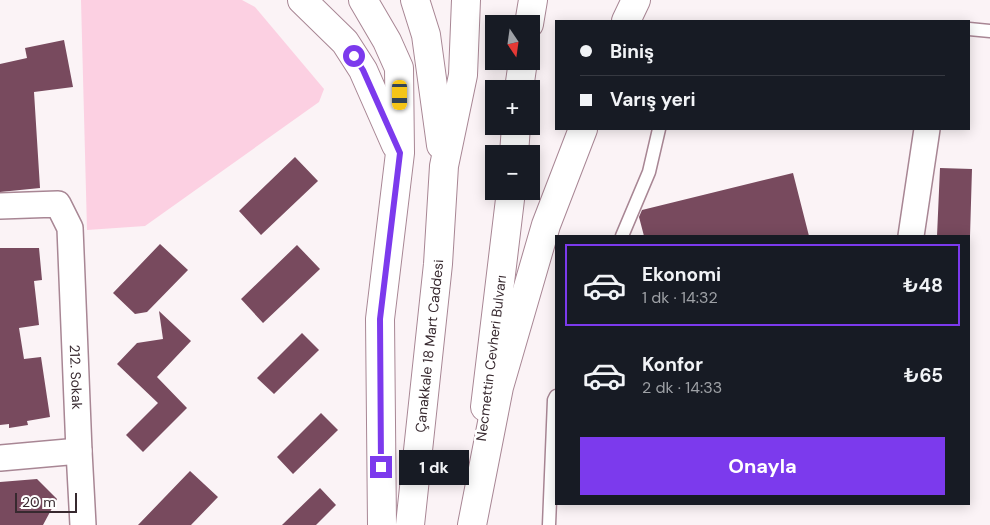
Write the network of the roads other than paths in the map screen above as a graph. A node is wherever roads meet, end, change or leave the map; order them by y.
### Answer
1 (302, 0) edge
2 (362, 0) edge
3 (415, 0) edge
4 (466, 0) edge
5 (533, 0) edge
6 (636, 0) edge
7 (530, 15) edge
8 (626, 20) edge
9 (970, 29) edge
10 (990, 31) edge
11 (583, 130) edge
12 (659, 130) edge
13 (927, 130) edge
14 (400, 153) junction
15 (444, 166) junction
16 (510, 200) edge
17 (0, 206) edge
18 (622, 235) edge
19 (911, 235) edge
20 (555, 398) edge
21 (78, 451) junction
22 (0, 458) edge
23 (83, 525) edge
24 (382, 525) edge
25 (410, 525) edge
26 (471, 525) edge
27 (549, 525) edge

1 - 14 main road
2 - 14 main road
3 - 15 main road
4 - 15 main road
5 - 7 main road
6 - 8 main road
9 - 10 lane
11 - 26 main road
12 - 18 lane
13 - 19 street
14 - 24 main road
15 - 25 main road, Çanakkale 18 Mart Caddesi
16 - 26 main road, Necmettin Cevheri Bulvarı
17 - 21 street, 212. Sokak
20 - 27 lane
21 - 22 street
21 - 23 street, 212. Sokak

